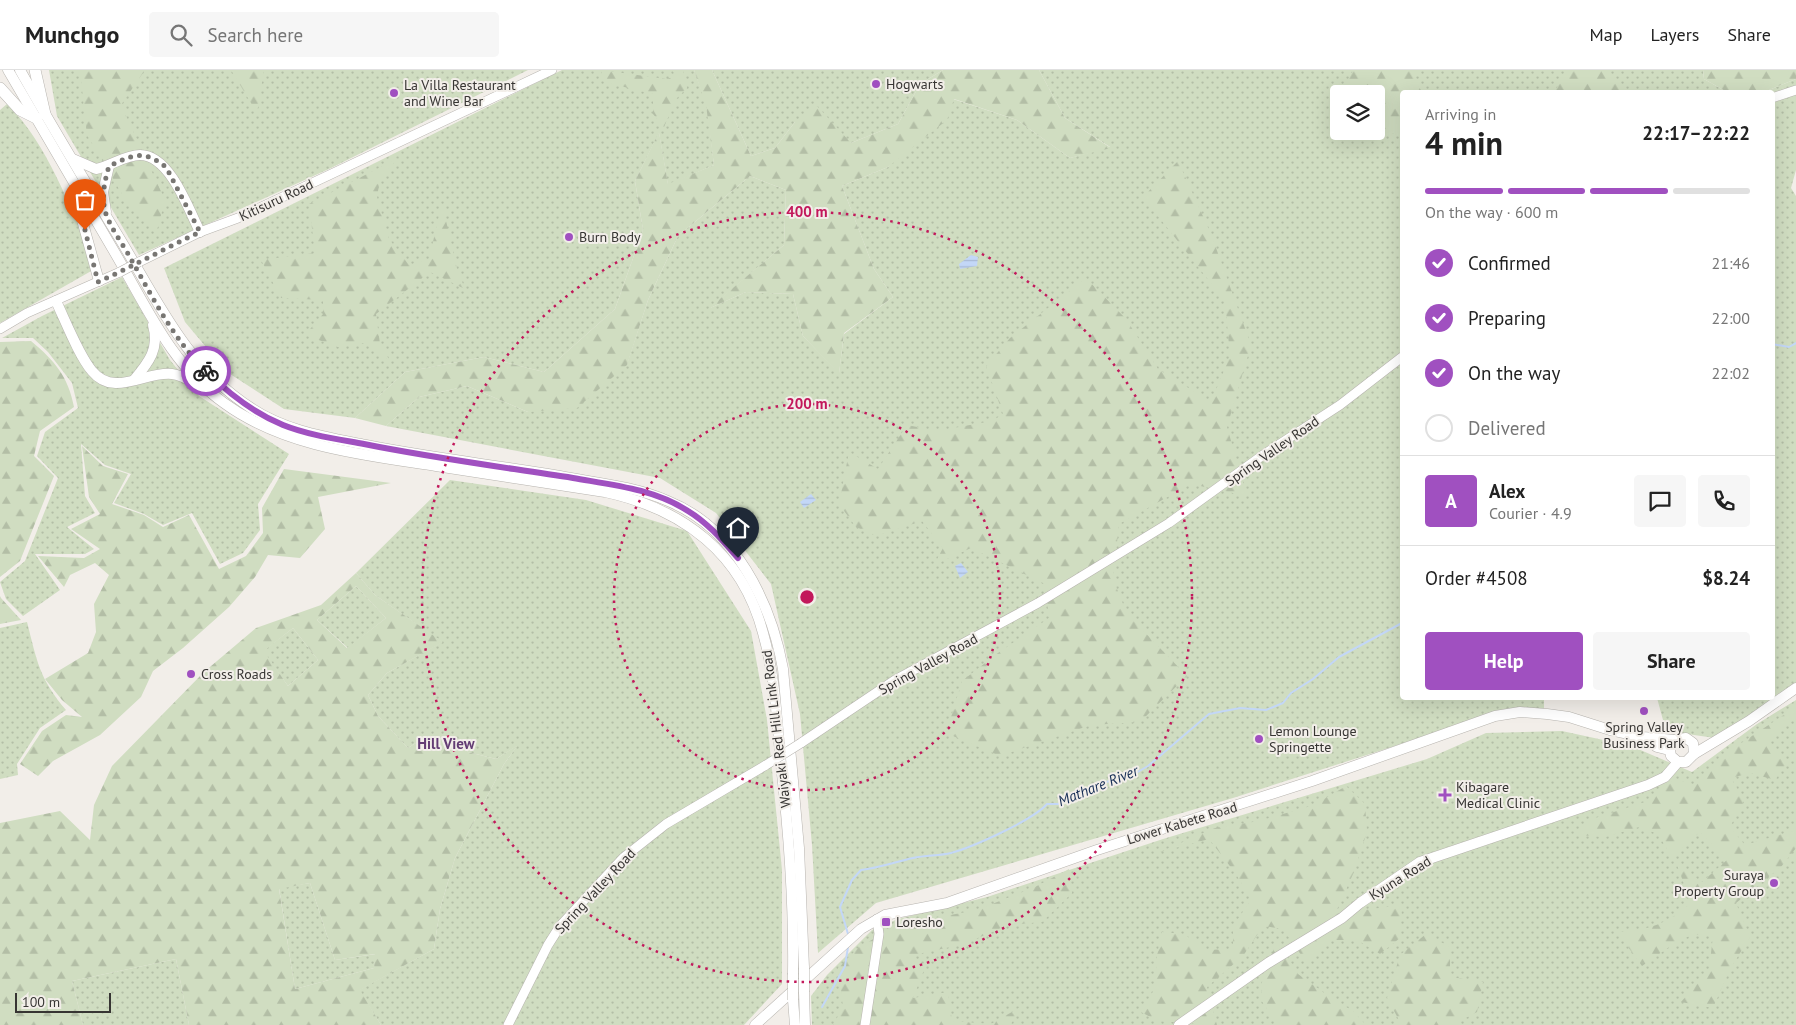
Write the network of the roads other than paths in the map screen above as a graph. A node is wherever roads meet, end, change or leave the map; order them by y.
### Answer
1 (8, 70) edge
2 (20, 70) edge
3 (35, 70) edge
4 (552, 70) edge
5 (0, 88) edge
6 (1796, 90) edge
7 (1775, 97) edge
8 (41, 116) junction
9 (72, 158) junction
10 (109, 166) junction
11 (71, 178) junction
12 (107, 218) junction
13 (200, 232) junction
14 (98, 282) junction
15 (56, 301) junction
16 (151, 320) junction
17 (0, 329) edge
18 (1400, 359) edge
19 (134, 380) junction
20 (201, 385) junction
21 (1796, 688) edge
22 (1643, 737) junction
23 (1674, 740) junction
24 (1715, 740) junction
25 (1693, 743) junction
26 (1694, 754) junction
27 (1672, 756) junction
28 (877, 919) junction
29 (508, 1025) edge
30 (755, 1025) edge
31 (795, 1025) edge
32 (805, 1025) edge
33 (865, 1025) edge
34 (1179, 1025) edge

1 - 8 main road, Waiyaki Red Hill Link Road
2 - 8 main road, Waiyaki Red Hill Link Road
3 - 8 main road
4 - 13 street, Kitisuru Road
5 - 8 main road
6 - 7 street
8 - 9 main road, Waiyaki Red Hill Link Road
8 - 11 main road, Waiyaki Red Hill Link Road
9 - 10 main road
9 - 12 main road, Waiyaki Red Hill Link Road
10 - 12 main road
10 - 13 main road
11 - 14 main road
11 - 16 main road, Waiyaki Red Hill Link Road
12 - 32 main road, Waiyaki Red Hill Link Road, bridge
13 - 14 street, Kitisuru Road, bridge
14 - 15 street, Kitisuru Road
15 - 17 street, Kitisuru Road
15 - 19 main road
16 - 19 main road
16 - 20 main road, Waiyaki Red Hill Link Road
18 - 29 street, Spring Valley Road, bridge
19 - 20 main road
20 - 31 main road, Waiyaki Red Hill Link Road, bridge
21 - 24 main road
22 - 23 main road
22 - 27 main road
22 - 28 main road, Lower Kabete Road
23 - 25 main road
23 - 27 main road
24 - 25 main road
24 - 26 main road
25 - 26 main road
26 - 27 main road
27 - 34 main road, Kyuna Road
28 - 30 main road, Lower Kabete Road
28 - 33 street

